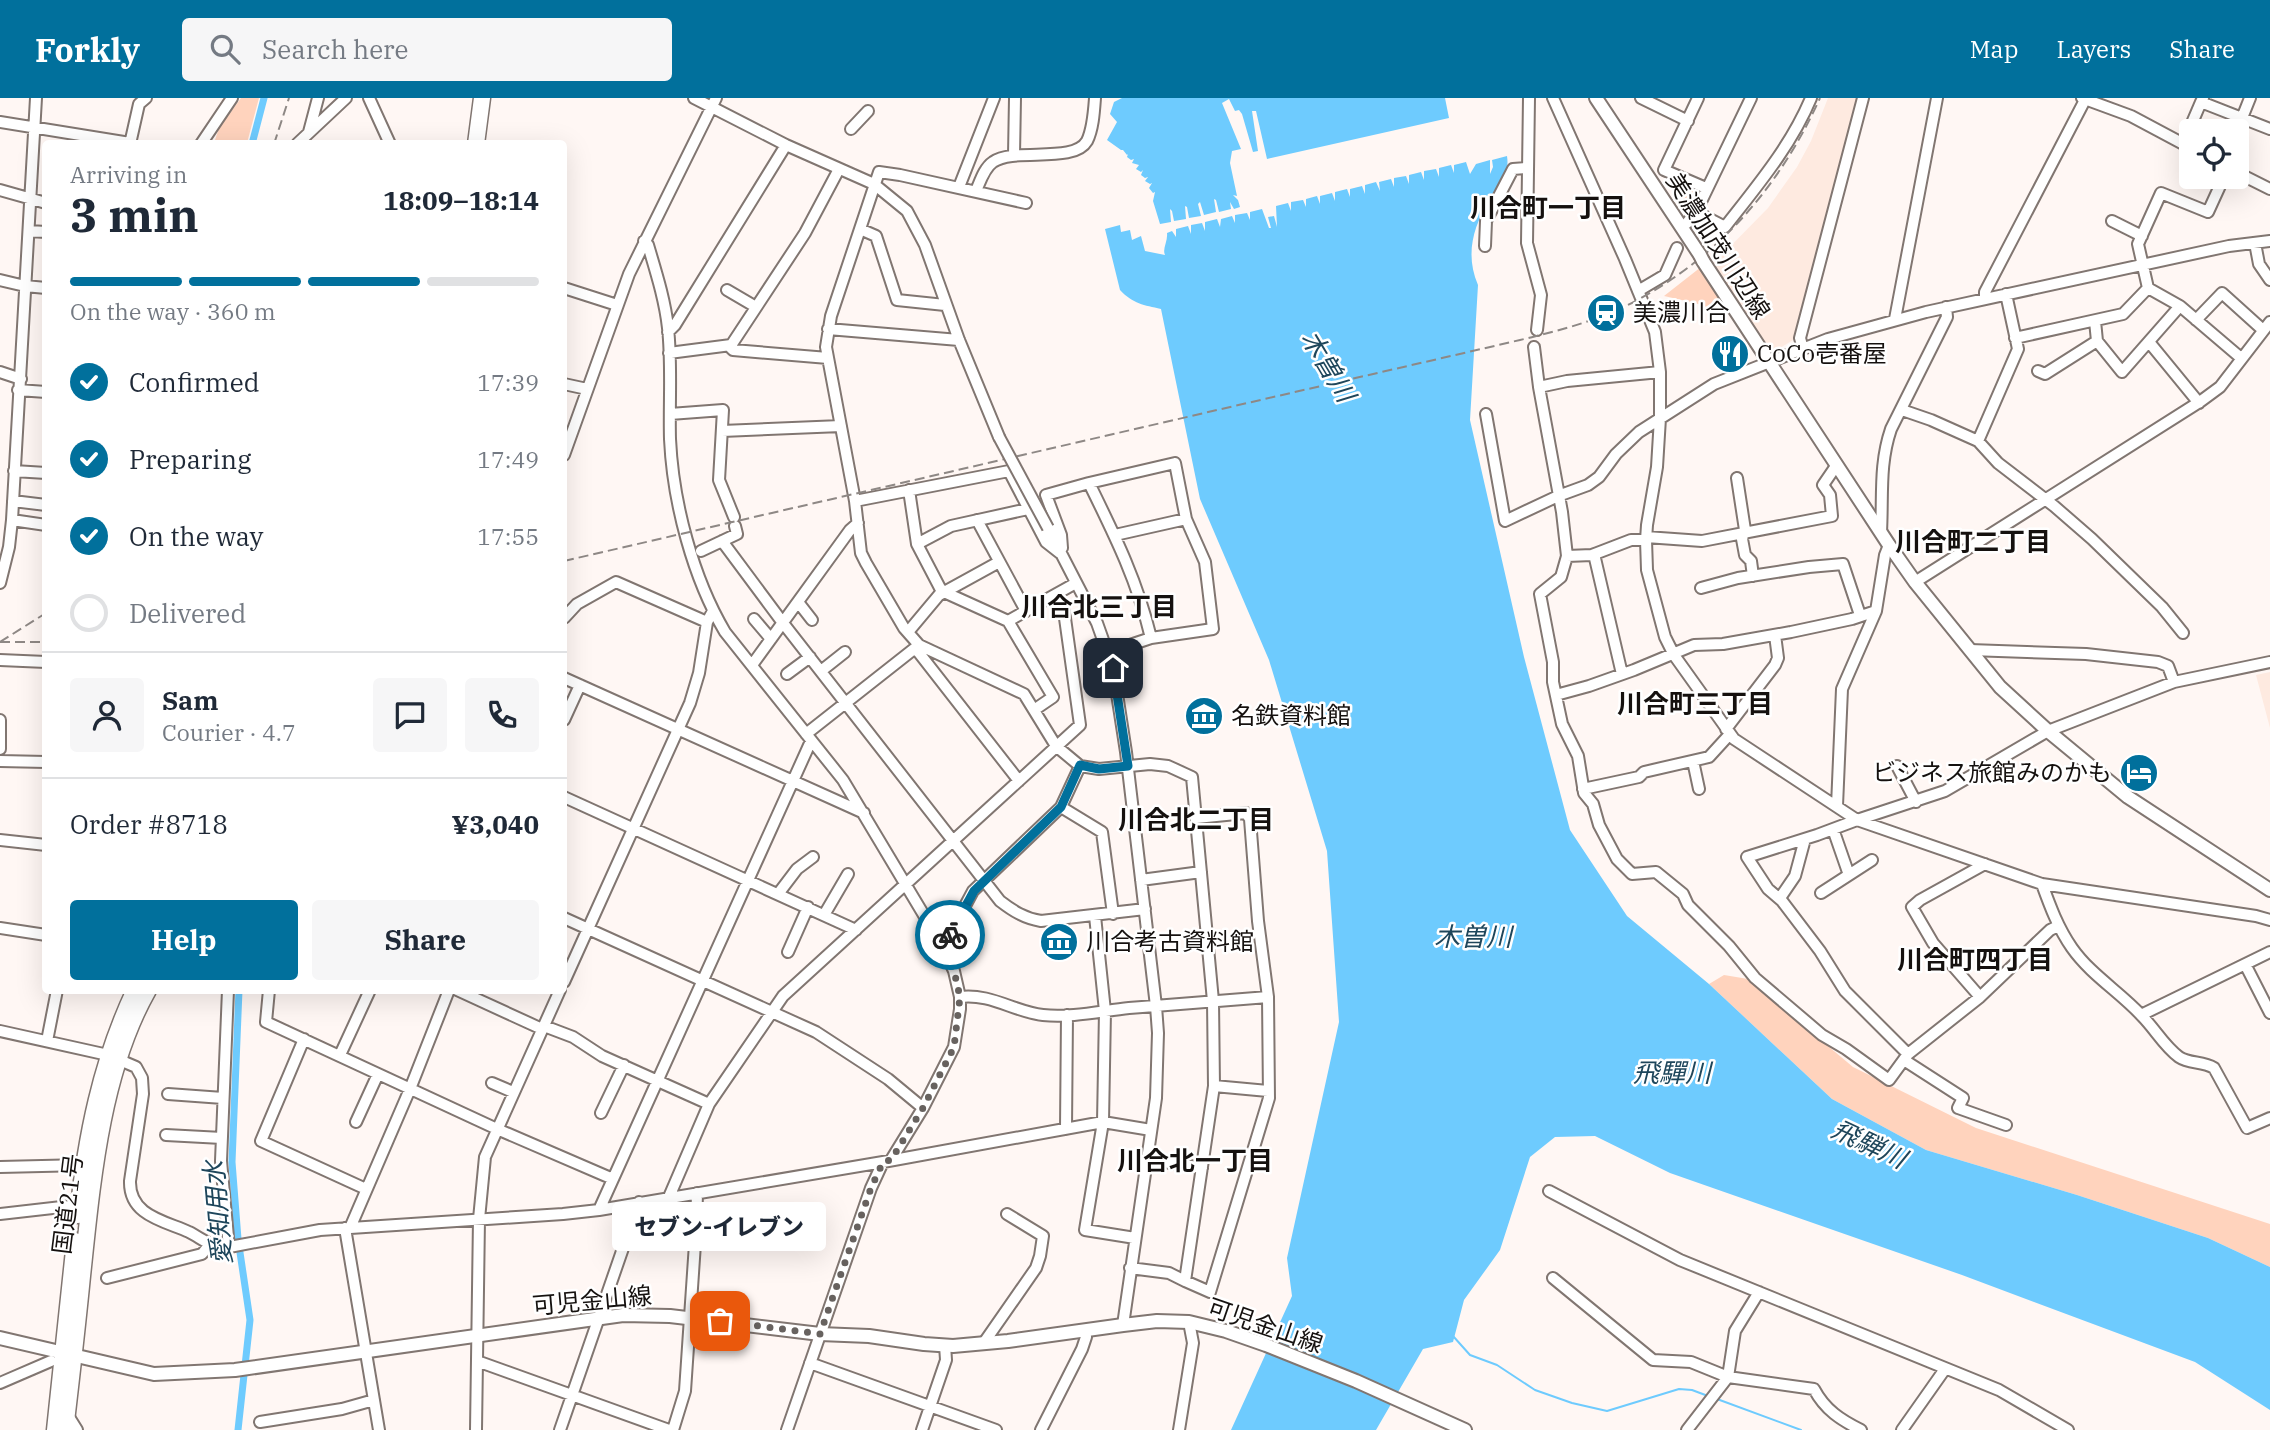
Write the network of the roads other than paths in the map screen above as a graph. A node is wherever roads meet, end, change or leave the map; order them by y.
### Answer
1 (36, 98) edge
2 (146, 98) edge
3 (232, 98) edge
4 (318, 98) edge
5 (346, 98) edge
6 (369, 98) edge
7 (471, 98) edge
8 (482, 98) edge
9 (694, 98) edge
10 (994, 98) edge
11 (1015, 98) edge
12 (1096, 98) edge
13 (1529, 98) edge
14 (1553, 98) edge
15 (1596, 98) edge
16 (1643, 98) edge
17 (1698, 98) edge
18 (1751, 98) edge
19 (1811, 98) edge
20 (1863, 98) edge
21 (1937, 98) edge
22 (2084, 98) edge
23 (2250, 98) edge
24 (2202, 100) edge
25 (714, 102) edge
26 (868, 111) dead end
27 (2242, 118) junction
28 (2196, 119) edge
29 (1688, 121) junction
30 (0, 122) edge
31 (34, 129) junction
32 (2270, 129) edge
33 (852, 130) dead end
34 (309, 132) junction
35 (109, 140) edge
36 (131, 140) edge
37 (204, 140) edge
38 (301, 140) edge
39 (388, 140) edge
40 (466, 140) edge
41 (477, 140) edge
42 (2179, 142) edge
43 (786, 145) junction
44 (1014, 156) junction
45 (1527, 168) junction
46 (839, 169) junction
47 (2249, 178) edge
48 (874, 184) junction
49 (959, 187) junction
50 (1706, 188) junction
51 (2219, 189) edge
52 (2270, 189) edge
53 (0, 190) edge
54 (976, 191) junction
55 (31, 200) junction
56 (42, 202) edge
57 (1026, 203) dead end
58 (1696, 212) junction
59 (2112, 221) dead end
60 (1688, 223) dead end
61 (859, 229) junction
62 (29, 231) junction
63 (42, 232) edge
64 (2142, 236) junction
65 (645, 241) junction
66 (2270, 241) edge
67 (2255, 243) junction
68 (1485, 246) dead end
69 (1677, 248) dead end
70 (2142, 265) junction
71 (0, 280) edge
72 (2270, 280) edge
73 (25, 286) junction
74 (42, 288) edge
75 (2148, 288) junction
76 (567, 289) edge
77 (727, 290) dead end
78 (1638, 291) junction
79 (2006, 294) junction
80 (1985, 299) junction
81 (617, 305) junction
82 (945, 305) junction
83 (2180, 306) junction
84 (757, 307) junction
85 (1946, 307) junction
86 (1895, 320) junction
87 (2196, 320) junction
88 (2095, 321) junction
89 (2267, 326) edge
90 (828, 329) junction
91 (1537, 330) dead end
92 (668, 332) junction
93 (2015, 338) junction
94 (958, 340) junction
95 (2097, 341) junction
96 (2148, 342) junction
97 (731, 345) junction
98 (1534, 346) dead end
99 (1803, 349) junction
100 (669, 353) junction
101 (828, 358) junction
102 (2241, 358) junction
103 (1769, 363) junction
104 (2038, 371) dead end
105 (0, 372) edge
106 (1660, 372) junction
107 (20, 384) junction
108 (567, 385) edge
109 (1539, 387) junction
110 (587, 389) junction
111 (42, 390) edge
112 (2199, 403) junction
113 (1902, 410) junction
114 (670, 414) junction
115 (1486, 414) dead end
116 (1660, 418) junction
117 (841, 426) junction
118 (722, 431) junction
119 (1978, 441) junction
120 (567, 446) edge
121 (1836, 466) junction
122 (14, 471) junction
123 (42, 473) edge
124 (1737, 478) dead end
125 (1089, 483) junction
126 (0, 486) edge
127 (909, 490) junction
128 (13, 496) junction
129 (1558, 496) junction
130 (2046, 499) junction
131 (855, 501) junction
132 (42, 504) edge
133 (1028, 509) junction
134 (1186, 519) junction
135 (12, 520) junction
136 (977, 520) junction
137 (858, 523) junction
138 (42, 524) edge
139 (1881, 532) junction
140 (1744, 533) junction
141 (1115, 535) junction
142 (1646, 538) junction
143 (722, 541) junction
144 (917, 544) junction
145 (1889, 545) junction
146 (701, 551) dead end
147 (1062, 554) junction
148 (1594, 554) junction
149 (1567, 556) junction
150 (999, 562) junction
151 (1753, 576) junction
152 (1915, 582) junction
153 (0, 583) edge
154 (1076, 583) junction
155 (1701, 588) dead end
156 (944, 592) junction
157 (1057, 594) junction
158 (798, 602) junction
159 (713, 611) junction
160 (1026, 611) junction
161 (1876, 611) junction
162 (567, 615) edge
163 (1860, 615) junction
164 (754, 619) dead end
165 (812, 620) dead end
166 (1008, 621) junction
167 (707, 622) junction
168 (783, 622) junction
169 (908, 632) junction
170 (2183, 633) dead end
171 (1775, 635) junction
172 (1151, 638) junction
173 (771, 639) junction
174 (917, 647) junction
175 (1970, 650) junction
176 (845, 652) dead end
177 (1109, 652) junction
178 (1674, 655) junction
179 (810, 657) junction
180 (0, 660) edge
181 (42, 662) edge
182 (2270, 662) edge
183 (751, 665) junction
184 (821, 671) junction
185 (787, 674) dead end
186 (1622, 674) junction
187 (567, 679) edge
188 (2174, 682) junction
189 (580, 685) junction
190 (1556, 695) junction
191 (846, 702) junction
192 (1034, 710) junction
193 (567, 713) edge
194 (0, 720) edge
195 (678, 730) junction
196 (2048, 731) junction
197 (1728, 732) junction
198 (808, 737) junction
199 (1056, 747) junction
200 (0, 749) edge
201 (0, 761) edge
202 (1693, 761) junction
203 (42, 762) edge
204 (1080, 765) junction
205 (1128, 766) junction
206 (1897, 766) dead end
207 (1019, 781) junction
208 (793, 782) junction
209 (1583, 789) junction
210 (1699, 789) dead end
211 (567, 798) edge
212 (1916, 802) junction
213 (1837, 806) junction
214 (1061, 807) junction
215 (864, 813) junction
216 (1196, 818) junction
217 (1857, 820) junction
218 (632, 827) junction
219 (1833, 829) junction
220 (1805, 839) junction
221 (0, 840) edge
222 (953, 841) junction
223 (42, 845) edge
224 (813, 857) dead end
225 (1872, 860) dead end
226 (1985, 864) junction
227 (1201, 872) junction
228 (848, 874) dead end
229 (1849, 875) junction
230 (984, 880) junction
231 (1141, 880) junction
232 (748, 881) junction
233 (905, 883) junction
234 (2042, 884) junction
235 (2270, 890) edge
236 (1821, 893) dead end
237 (778, 894) junction
238 (1780, 898) junction
239 (808, 907) junction
240 (1145, 909) junction
241 (1113, 914) junction
242 (824, 915) junction
243 (1095, 916) junction
244 (567, 919) edge
245 (2270, 920) edge
246 (2058, 926) junction
247 (0, 928) edge
248 (587, 929) junction
249 (856, 930) junction
250 (42, 934) edge
251 (943, 947) junction
252 (788, 952) dead end
253 (2270, 952) edge
254 (2246, 966) junction
255 (567, 975) edge
256 (703, 981) junction
257 (56, 994) edge
258 (134, 994) edge
259 (146, 994) edge
260 (228, 994) edge
261 (269, 994) edge
262 (368, 994) edge
263 (447, 994) edge
264 (466, 994) edge
265 (558, 994) edge
266 (960, 997) junction
267 (1268, 997) junction
268 (1980, 997) junction
269 (1213, 1001) junction
270 (1156, 1006) junction
271 (1105, 1011) junction
272 (772, 1012) junction
273 (2270, 1013) edge
274 (1067, 1015) junction
275 (2141, 1015) junction
276 (543, 1028) junction
277 (0, 1031) edge
278 (304, 1039) junction
279 (47, 1041) junction
280 (340, 1055) junction
281 (114, 1057) junction
282 (1906, 1057) junction
283 (624, 1065) junction
284 (378, 1074) junction
285 (658, 1080) junction
286 (492, 1083) dead end
287 (1214, 1086) junction
288 (410, 1089) junction
289 (1268, 1091) junction
290 (513, 1092) junction
291 (168, 1095) dead end
292 (223, 1098) junction
293 (709, 1104) junction
294 (923, 1108) junction
295 (601, 1113) dead end
296 (2270, 1118) edge
297 (356, 1122) dead end
298 (1103, 1122) junction
299 (2006, 1125) dead end
300 (497, 1129) junction
301 (1066, 1129) junction
302 (1151, 1130) junction
303 (166, 1135) dead end
304 (222, 1138) junction
305 (1147, 1159) junction
306 (887, 1161) junction
307 (84, 1165) junction
308 (0, 1167) edge
309 (1202, 1168) junction
310 (613, 1179) junction
311 (366, 1189) junction
312 (1549, 1191) dead end
313 (697, 1193) junction
314 (669, 1198) junction
315 (639, 1202) junction
316 (79, 1205) junction
317 (599, 1210) junction
318 (0, 1214) edge
319 (1007, 1214) dead end
320 (479, 1219) junction
321 (347, 1228) junction
322 (1135, 1238) junction
323 (210, 1244) junction
324 (230, 1247) junction
325 (1130, 1268) junction
326 (107, 1278) dead end
327 (1553, 1278) dead end
328 (1185, 1281) junction
329 (1759, 1292) junction
330 (600, 1317) junction
331 (690, 1318) junction
332 (1189, 1322) junction
333 (1123, 1325) junction
334 (1085, 1330) junction
335 (820, 1334) junction
336 (477, 1336) junction
337 (0, 1338) edge
338 (983, 1344) junction
339 (945, 1345) junction
340 (366, 1351) junction
341 (62, 1356) junction
342 (477, 1361) junction
343 (810, 1363) junction
344 (1945, 1369) junction
345 (1728, 1377) junction
346 (0, 1383) edge
347 (572, 1395) junction
348 (374, 1400) junction
349 (930, 1406) junction
350 (66, 1422) edge
351 (260, 1422) dead end
352 (55, 1430) edge
353 (77, 1430) edge
354 (379, 1430) edge
355 (476, 1430) edge
356 (560, 1430) edge
357 (673, 1430) edge
358 (787, 1430) edge
359 (922, 1430) edge
360 (996, 1430) edge
361 (1041, 1430) edge
362 (1180, 1430) edge
363 (1465, 1430) edge
364 (1687, 1430) edge
365 (1861, 1430) edge
366 (1902, 1430) edge
367 (2068, 1430) edge

1 - 31 street
2 - 36 street
3 - 37 street
4 - 34 street
5 - 34 street
6 - 39 street
7 - 40 highway
8 - 41 highway
9 - 25 street
10 - 49 street
11 - 44 street
12 - 44 street
13 - 45 street
14 - 78 street
15 - 103 main road, 美濃加茂川辺線
16 - 29 street
17 - 29 street
18 - 50 street
19 - 58 street
20 - 99 street
21 - 86 street
22 - 42 street
22 - 80 street
23 - 27 street
24 - 27 street
24 - 28 street
25 - 43 street
25 - 65 street
26 - 33 street
27 - 32 street
29 - 50 street
30 - 31 street
31 - 35 street
31 - 55 street
34 - 38 street
43 - 46 street
43 - 92 street
44 - 54 street
45 - 68 street
45 - 91 street
46 - 48 street
46 - 84 street
47 - 52 street
48 - 49 street
48 - 61 street
48 - 82 street
49 - 54 street
50 - 58 street
51 - 64 street
53 - 55 street
54 - 57 street
55 - 56 street
55 - 62 street
58 - 60 street
59 - 64 street
61 - 82 street
61 - 90 street
62 - 63 street
62 - 73 street
64 - 70 street
65 - 81 street
65 - 92 street
66 - 67 street
67 - 70 street
67 - 72 street
69 - 78 street
70 - 75 street
70 - 79 street
71 - 73 street
73 - 74 street
73 - 107 street
75 - 83 street
75 - 88 street
76 - 81 street
77 - 84 street
78 - 106 street
79 - 80 street
79 - 93 street
80 - 85 street
81 - 110 street
82 - 94 street
83 - 87 street
83 - 96 street
84 - 97 street
85 - 86 street
85 - 113 street
86 - 99 street
87 - 89 street
87 - 102 street
88 - 93 street
88 - 95 street
89 - 102 street
90 - 94 street
90 - 101 street
92 - 100 street
93 - 119 street
94 - 147 street, bridge
95 - 96 street
95 - 104 street
96 - 112 street
97 - 100 street
97 - 101 street
98 - 109 street
99 - 103 street
100 - 114 street
101 - 117 street
102 - 112 street
103 - 116 street
103 - 121 main road, 美濃加茂川辺線
105 - 107 street
106 - 109 street
106 - 116 street
107 - 111 street
107 - 122 street
108 - 110 street
109 - 129 street
110 - 120 street
112 - 130 street
113 - 119 street
113 - 139 street
114 - 118 street
114 - 159 street
115 - 129 street
116 - 129 street
116 - 142 street
117 - 118 street
117 - 131 street
118 - 143 street
119 - 130 street
121 - 139 main road, 美濃加茂川辺線
121 - 140 street
122 - 123 street
122 - 128 street
124 - 140 street
125 - 134 street
125 - 141 street
125 - 147 street
126 - 128 street
127 - 131 street
127 - 133 street
127 - 144 street
128 - 132 street
128 - 135 street
129 - 149 street
130 - 152 street
130 - 170 street
131 - 137 street
133 - 136 street
133 - 147 street
134 - 141 street
134 - 172 street
135 - 138 street
135 - 153 street
136 - 144 street
136 - 150 street
137 - 158 street
137 - 169 street
139 - 145 main road, 美濃加茂川辺線
140 - 142 street
140 - 151 street
141 - 172 street
142 - 148 street
142 - 178 street
143 - 146 street
143 - 168 street
144 - 156 street
145 - 152 main road, 美濃加茂川辺線
145 - 161 street
147 - 154 street
148 - 149 street
148 - 186 street
149 - 190 street
150 - 156 street
150 - 160 street
151 - 155 street
151 - 163 street
152 - 175 main road, 美濃加茂川辺線
154 - 157 street
154 - 177 street
156 - 166 street
156 - 169 street
157 - 160 street
157 - 199 street
158 - 165 street
158 - 168 street
159 - 167 street
159 - 183 street
160 - 166 street
161 - 163 street
161 - 213 street
162 - 167 street
163 - 171 street
164 - 173 street
166 - 192 street
167 - 195 street
168 - 173 street
168 - 179 street
169 - 174 street
171 - 178 street
171 - 197 street
172 - 177 street
173 - 183 street
174 - 191 street
174 - 192 street
174 - 207 street
175 - 188 street
175 - 196 main road, 美濃加茂川辺線
176 - 184 street
177 - 205 street
178 - 186 street
178 - 197 street
179 - 184 street
179 - 185 street
180 - 181 street
182 - 188 street
183 - 198 street
184 - 191 street
186 - 190 street
187 - 189 street
188 - 196 street
189 - 193 street
189 - 195 street
190 - 209 street
191 - 198 street
191 - 222 street
192 - 199 street
194 - 200 street
195 - 208 street
195 - 218 street
196 - 212 street
196 - 235 main road, 美濃加茂川辺線
197 - 202 street
197 - 213 street
198 - 208 street
198 - 215 street
199 - 204 street
199 - 207 street
201 - 203 street
202 - 209 street
202 - 210 street
204 - 205 street
204 - 214 street
205 - 216 street
205 - 231 street
206 - 212 street
207 - 222 street
208 - 215 street
208 - 232 street
209 - 282 street
211 - 218 street
212 - 217 street
213 - 217 street
214 - 230 street
214 - 241 street
215 - 233 street
216 - 227 street
216 - 267 street
217 - 219 street
217 - 226 street
218 - 232 street
218 - 248 street
219 - 220 street
219 - 229 street
220 - 238 street
220 - 238 street
221 - 223 street
222 - 230 street
222 - 233 street
224 - 237 street
225 - 229 street
226 - 234 street
226 - 268 street
227 - 231 street
227 - 269 street
228 - 242 street
229 - 236 street
230 - 243 street
230 - 251 street
231 - 240 street
232 - 237 street
232 - 256 street
233 - 249 street
233 - 251 street
234 - 245 street
234 - 246 street
237 - 239 street
238 - 282 street
239 - 242 street
239 - 252 street
240 - 241 street
240 - 270 street
241 - 243 street
242 - 249 street
243 - 271 street
244 - 248 street
246 - 268 street
246 - 275 street
247 - 250 street
248 - 255 street
248 - 256 street
249 - 272 street
251 - 266 street
253 - 254 street
254 - 273 street
254 - 275 street
256 - 272 street
256 - 285 street
257 - 279 street
258 - 281 highway, 国道21号
259 - 281 highway, 国道21号
260 - 292 street
261 - 278 street
262 - 280 street
263 - 288 street
264 - 276 street
265 - 276 street
266 - 274 street
266 - 294 street
267 - 269 street
267 - 289 street
268 - 282 street
269 - 270 street
269 - 287 street
270 - 271 street
270 - 302 street
271 - 274 street
271 - 298 street
272 - 293 street
272 - 294 street
274 - 301 street
275 - 296 street
276 - 283 street
276 - 290 street
277 - 279 street
278 - 280 street
278 - 311 street
279 - 281 street
280 - 284 street
281 - 307 highway, 国道21号
281 - 323 street
281 - 341 highway, 国道21号
282 - 299 street
283 - 285 street
283 - 295 street
284 - 288 street
284 - 297 street
285 - 293 street
285 - 310 street
286 - 290 street
287 - 289 street
287 - 309 street
288 - 300 street
288 - 311 street
289 - 328 street
290 - 300 street
291 - 292 street
292 - 304 street
293 - 314 street
294 - 306 street
298 - 301 street
298 - 302 street
298 - 322 street
300 - 310 street
300 - 320 street
301 - 306 street
302 - 305 street
303 - 304 street
304 - 324 street
305 - 309 street
305 - 322 street
306 - 313 street
306 - 335 street
307 - 308 street
307 - 316 highway, 国道21号
309 - 328 street
310 - 317 street
311 - 321 street
312 - 329 street
313 - 314 street
313 - 331 street
314 - 315 street
315 - 317 street
315 - 330 street
316 - 318 street
316 - 341 highway, 国道21号
317 - 320 street
319 - 338 street
320 - 321 street
320 - 336 street
321 - 324 street
321 - 340 street
322 - 325 street
323 - 324 street
323 - 326 street
325 - 328 street
325 - 333 street
327 - 345 street
329 - 344 street
329 - 345 street
330 - 331 main road, 可児金山線
330 - 336 main road, 可児金山線
330 - 347 street
331 - 335 main road, 可児金山線
331 - 357 street
332 - 333 main road, 可児金山線
332 - 362 street
332 - 363 main road, 可児金山線
333 - 334 main road, 可児金山線
334 - 338 main road, 可児金山線
334 - 361 street
335 - 339 main road, 可児金山線
335 - 343 street
336 - 340 main road, 可児金山線
336 - 342 street
337 - 341 main road, 可児金山線
338 - 339 main road, 可児金山線
339 - 349 street
340 - 341 main road, 可児金山線
340 - 348 street
341 - 346 street
341 - 350 highway, 国道21号
341 - 352 highway, 国道21号
342 - 347 street
342 - 355 street
343 - 349 street
343 - 358 street
344 - 366 street
344 - 367 street
345 - 364 street
345 - 365 street
347 - 356 street
347 - 357 street
348 - 351 street
348 - 354 street
349 - 359 street
349 - 360 street
350 - 353 street

